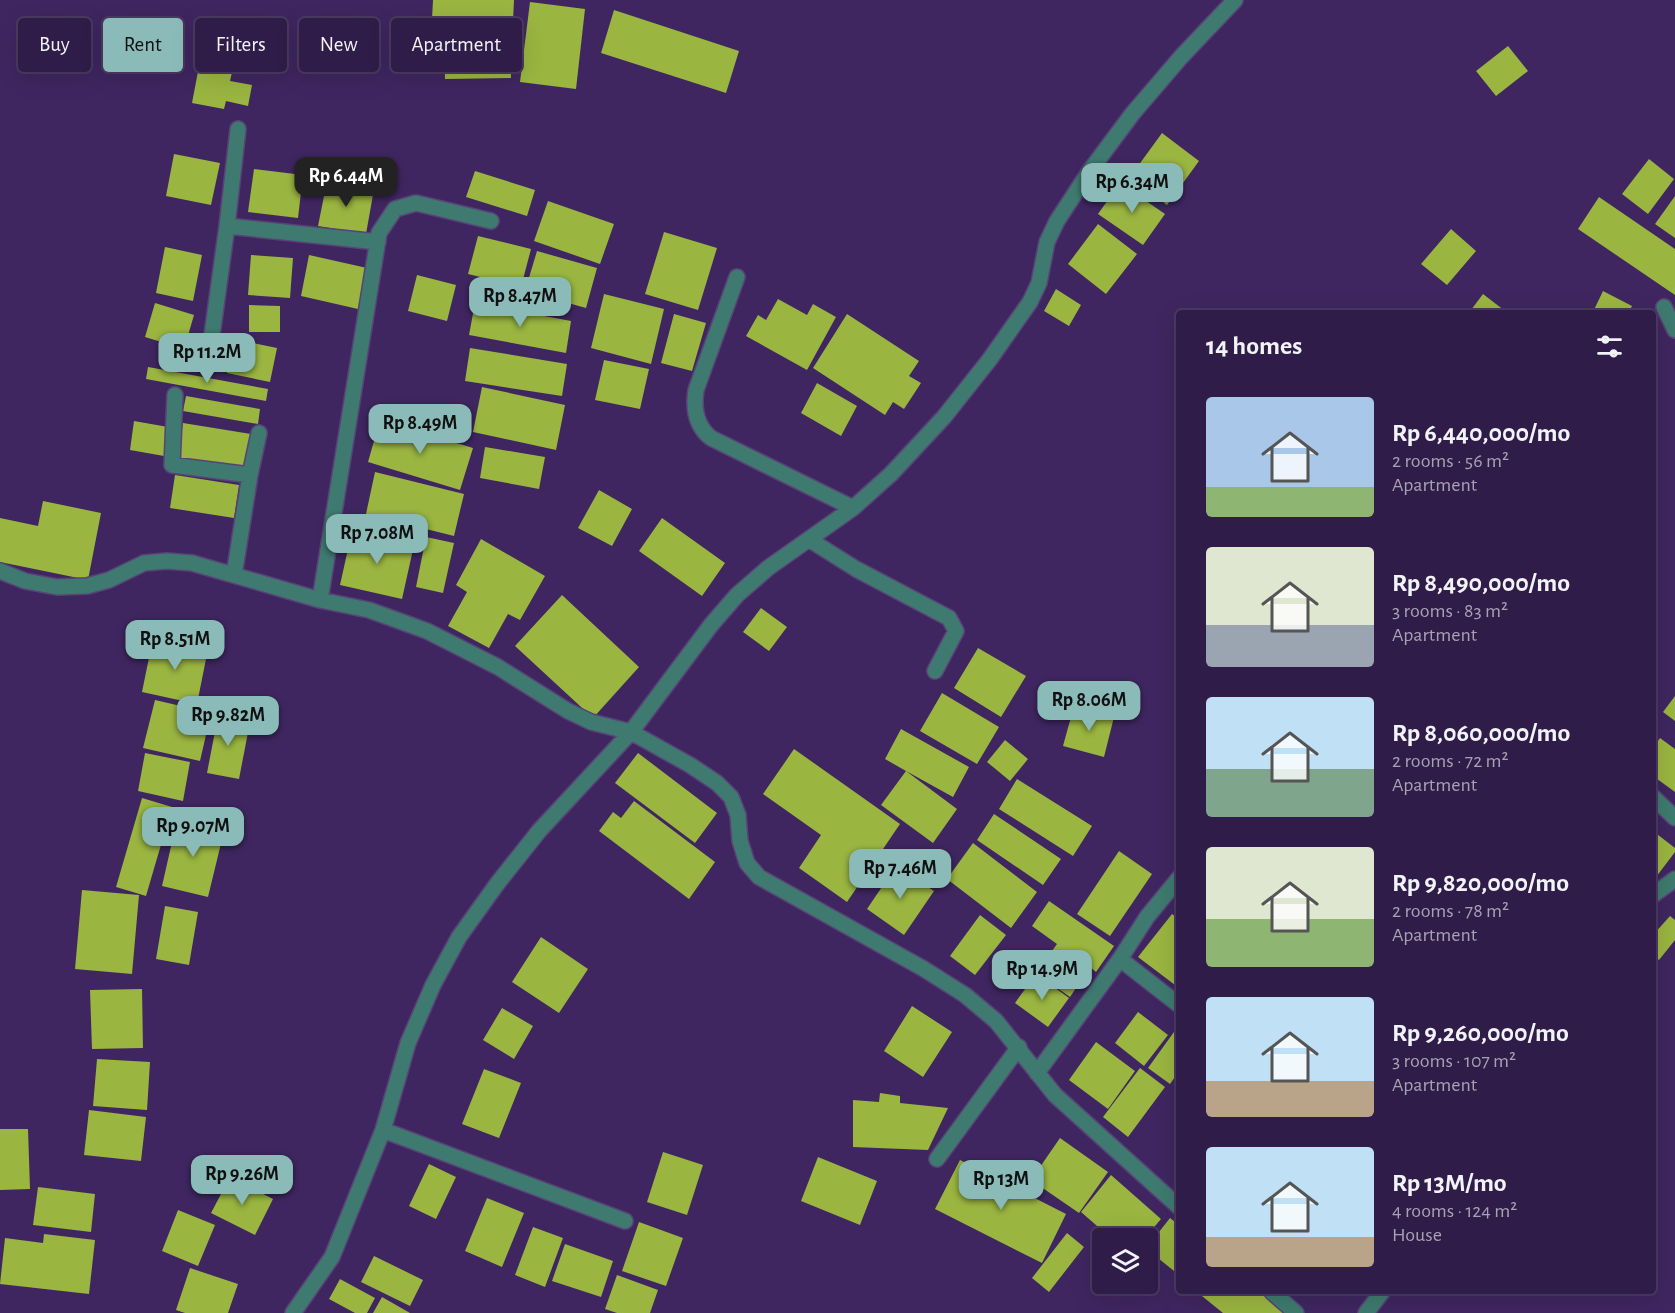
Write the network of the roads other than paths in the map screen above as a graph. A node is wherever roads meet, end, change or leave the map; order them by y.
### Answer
1 (1235, 0) edge
2 (238, 129) dead end
3 (491, 221) dead end
4 (227, 226) junction
5 (378, 242) junction
6 (737, 277) dead end
7 (1665, 307) dead end
8 (1675, 330) edge
9 (207, 364) dead end
10 (175, 395) dead end
11 (259, 433) dead end
12 (250, 476) junction
13 (854, 508) junction
14 (810, 540) junction
15 (0, 571) edge
16 (234, 575) junction
17 (320, 600) junction
18 (935, 671) dead end
19 (631, 732) junction
20 (1656, 800) edge
21 (1675, 818) edge
22 (1675, 879) edge
23 (1176, 882) edge
24 (1656, 893) edge
25 (1120, 958) junction
26 (1176, 1003) edge
27 (1019, 1047) junction
28 (1037, 1073) junction
29 (383, 1130) junction
30 (936, 1158) dead end
31 (1176, 1204) edge
32 (625, 1221) dead end
33 (1274, 1294) edge
34 (1380, 1294) edge
35 (293, 1313) edge
36 (1296, 1313) edge
37 (1366, 1313) edge

1 - 13 street
2 - 4 street
3 - 5 street
4 - 5 street
4 - 9 street
5 - 17 street
6 - 13 street
7 - 8 street
10 - 12 street
11 - 12 street
12 - 16 street
13 - 14 street
14 - 18 street
14 - 19 street
15 - 16 street
16 - 17 street
17 - 19 street
19 - 27 street
19 - 29 street
20 - 21 street
22 - 24 street
23 - 25 street
25 - 26 street
25 - 28 street
27 - 28 street
27 - 30 street
28 - 31 street
29 - 32 street
29 - 35 street
33 - 36 street
34 - 37 street

